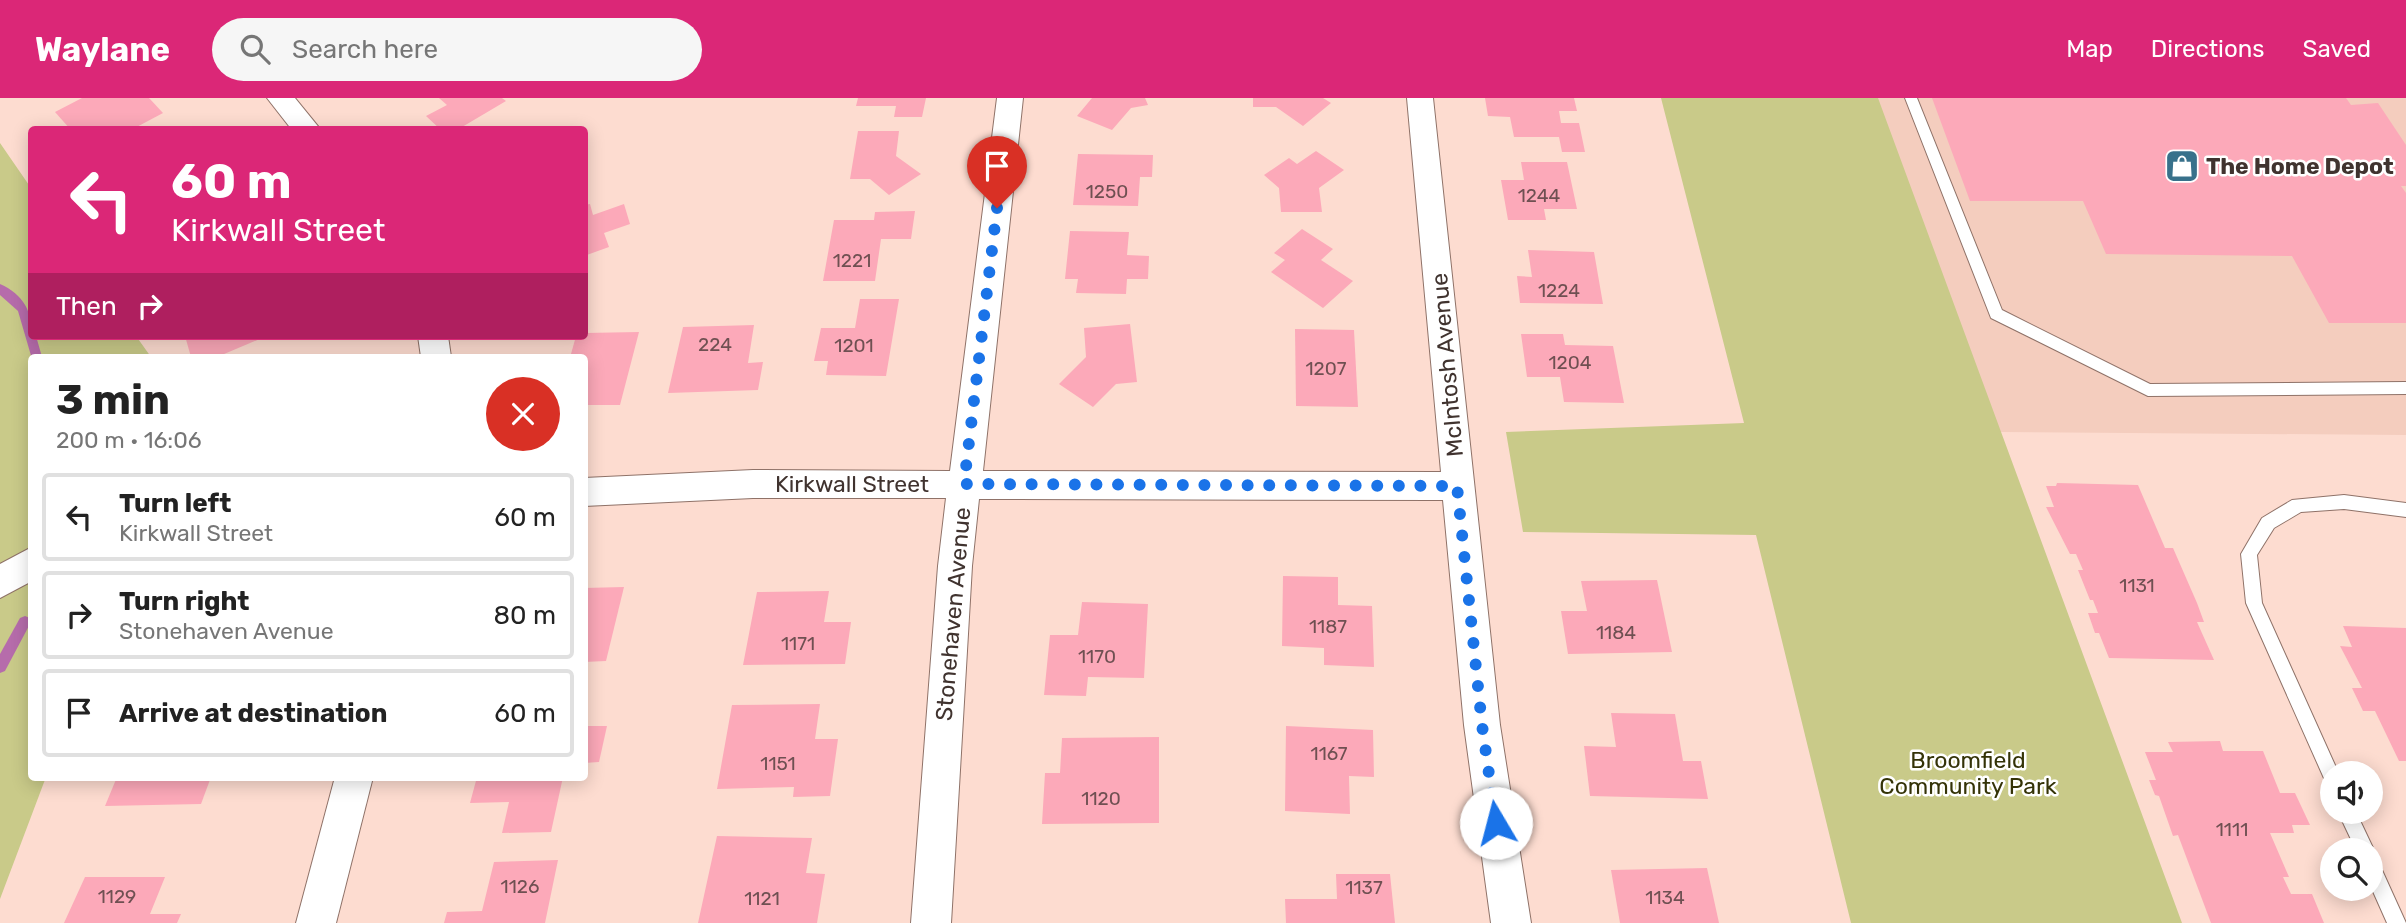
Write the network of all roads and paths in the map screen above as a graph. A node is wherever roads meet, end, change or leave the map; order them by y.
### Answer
1 (280, 98) edge
2 (1010, 98) edge
3 (1420, 98) edge
4 (1911, 98) edge
5 (304, 126) edge
6 (2406, 388) edge
7 (964, 484) junction
8 (1457, 486) junction
9 (588, 492) edge
10 (2406, 510) edge
11 (28, 565) edge
12 (0, 583) edge
13 (2325, 761) edge
14 (353, 781) edge
15 (2383, 892) edge
16 (316, 923) edge
17 (931, 923) edge
18 (1511, 923) edge
19 (2397, 923) edge

1 - 5 street
2 - 7 street, Stonehaven Avenue
3 - 8 street, McIntosh Avenue
4 - 6 lane
7 - 8 street, Kirkwall Street
7 - 9 street, Kirkwall Street
7 - 17 street, Stonehaven Avenue
8 - 18 street, McIntosh Avenue
10 - 13 lane
11 - 12 street
14 - 16 street
15 - 19 lane

